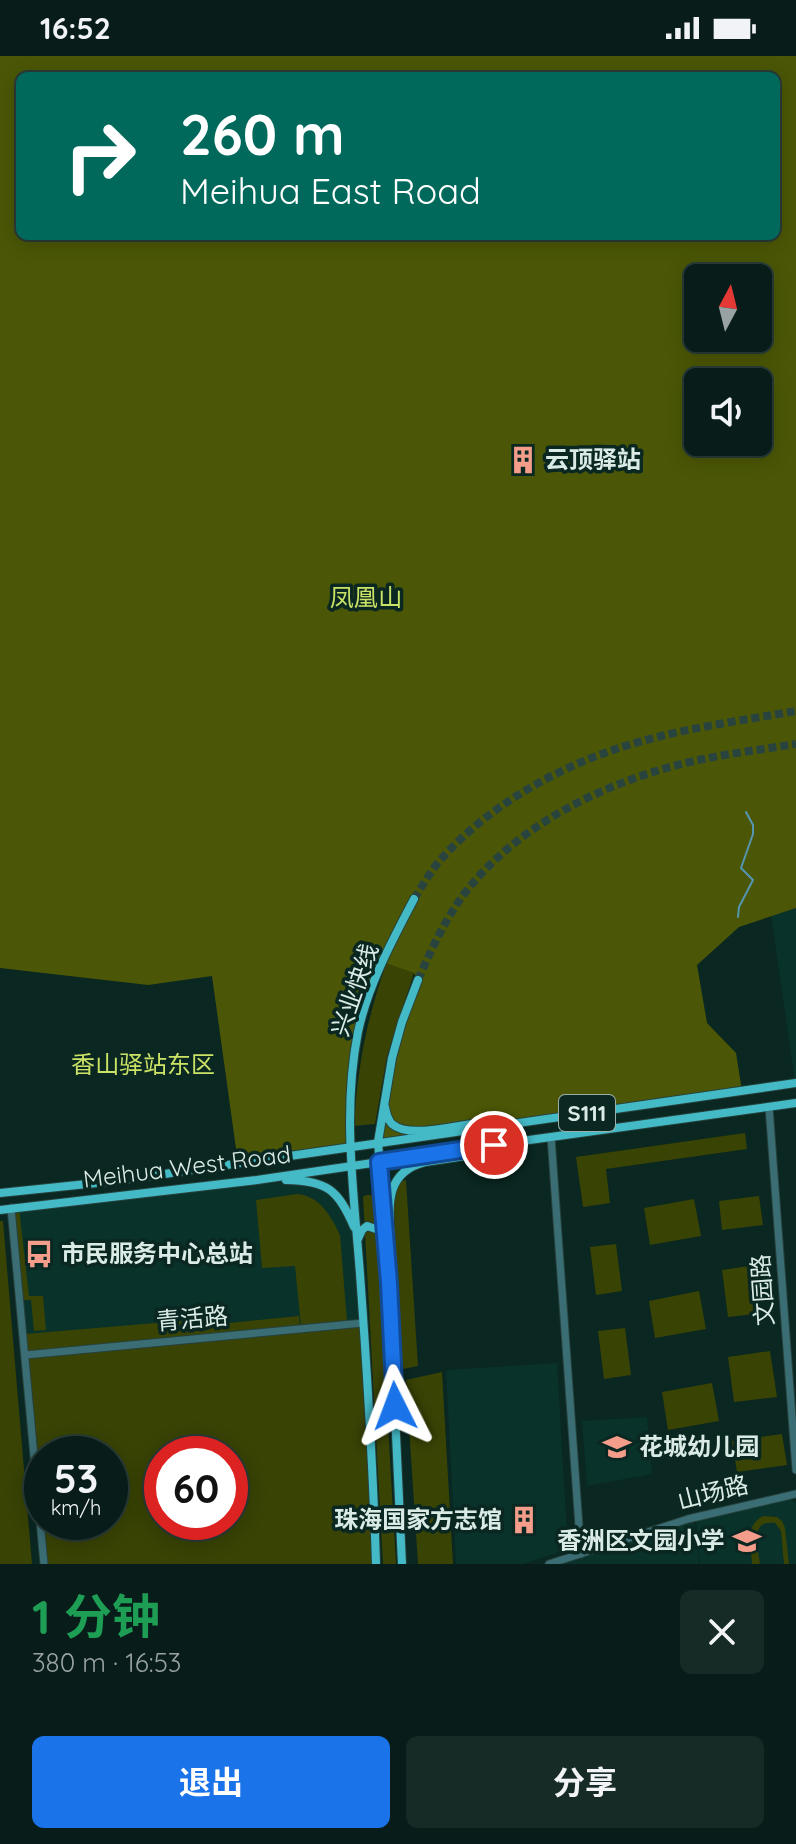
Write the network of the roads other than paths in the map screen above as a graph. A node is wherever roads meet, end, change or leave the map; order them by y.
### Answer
1 (414, 899) tunnel mouth
2 (418, 980) tunnel mouth
3 (796, 1083) edge
4 (384, 1101) junction
5 (796, 1103) edge
6 (769, 1107) junction
7 (514, 1123) junction
8 (551, 1137) junction
9 (522, 1141) junction
10 (378, 1142) junction
11 (350, 1147) junction
12 (379, 1162) junction
13 (352, 1167) junction
14 (257, 1180) junction
15 (0, 1193) edge
16 (11, 1208) junction
17 (0, 1210) edge
18 (385, 1239) junction
19 (357, 1240) junction
20 (389, 1283) junction
21 (363, 1323) junction
22 (25, 1355) junction
23 (796, 1470) edge
24 (796, 1494) edge
25 (581, 1554) junction
26 (44, 1564) edge
27 (376, 1564) edge
28 (402, 1564) edge
29 (549, 1564) edge

1 - 11 main road, 兴业快线
2 - 4 main road
3 - 7 main road, S111
4 - 7 main road
4 - 10 main road
5 - 6 main road, S111
6 - 8 main road, S111
6 - 23 street, 文园路
7 - 10 main road, S111
8 - 9 main road, S111
8 - 25 street
9 - 12 main road, S111
9 - 20 main road
10 - 11 main road, S111
10 - 12 main road
11 - 13 main road, 兴业快线
11 - 15 main road, Meihua West Road
12 - 13 main road, Meihua West Road
12 - 18 main road
13 - 14 main road, Meihua West Road
13 - 19 main road, 兴业快线
14 - 16 main road, Meihua West Road
14 - 19 main road
16 - 17 main road, Meihua West Road
16 - 22 street
18 - 19 main road
18 - 20 main road
19 - 21 main road, 兴业快线
20 - 28 main road
21 - 22 street, 青活路
21 - 27 main road, 兴业快线
22 - 26 street
24 - 25 street, 山场路
25 - 29 street, 山场路

